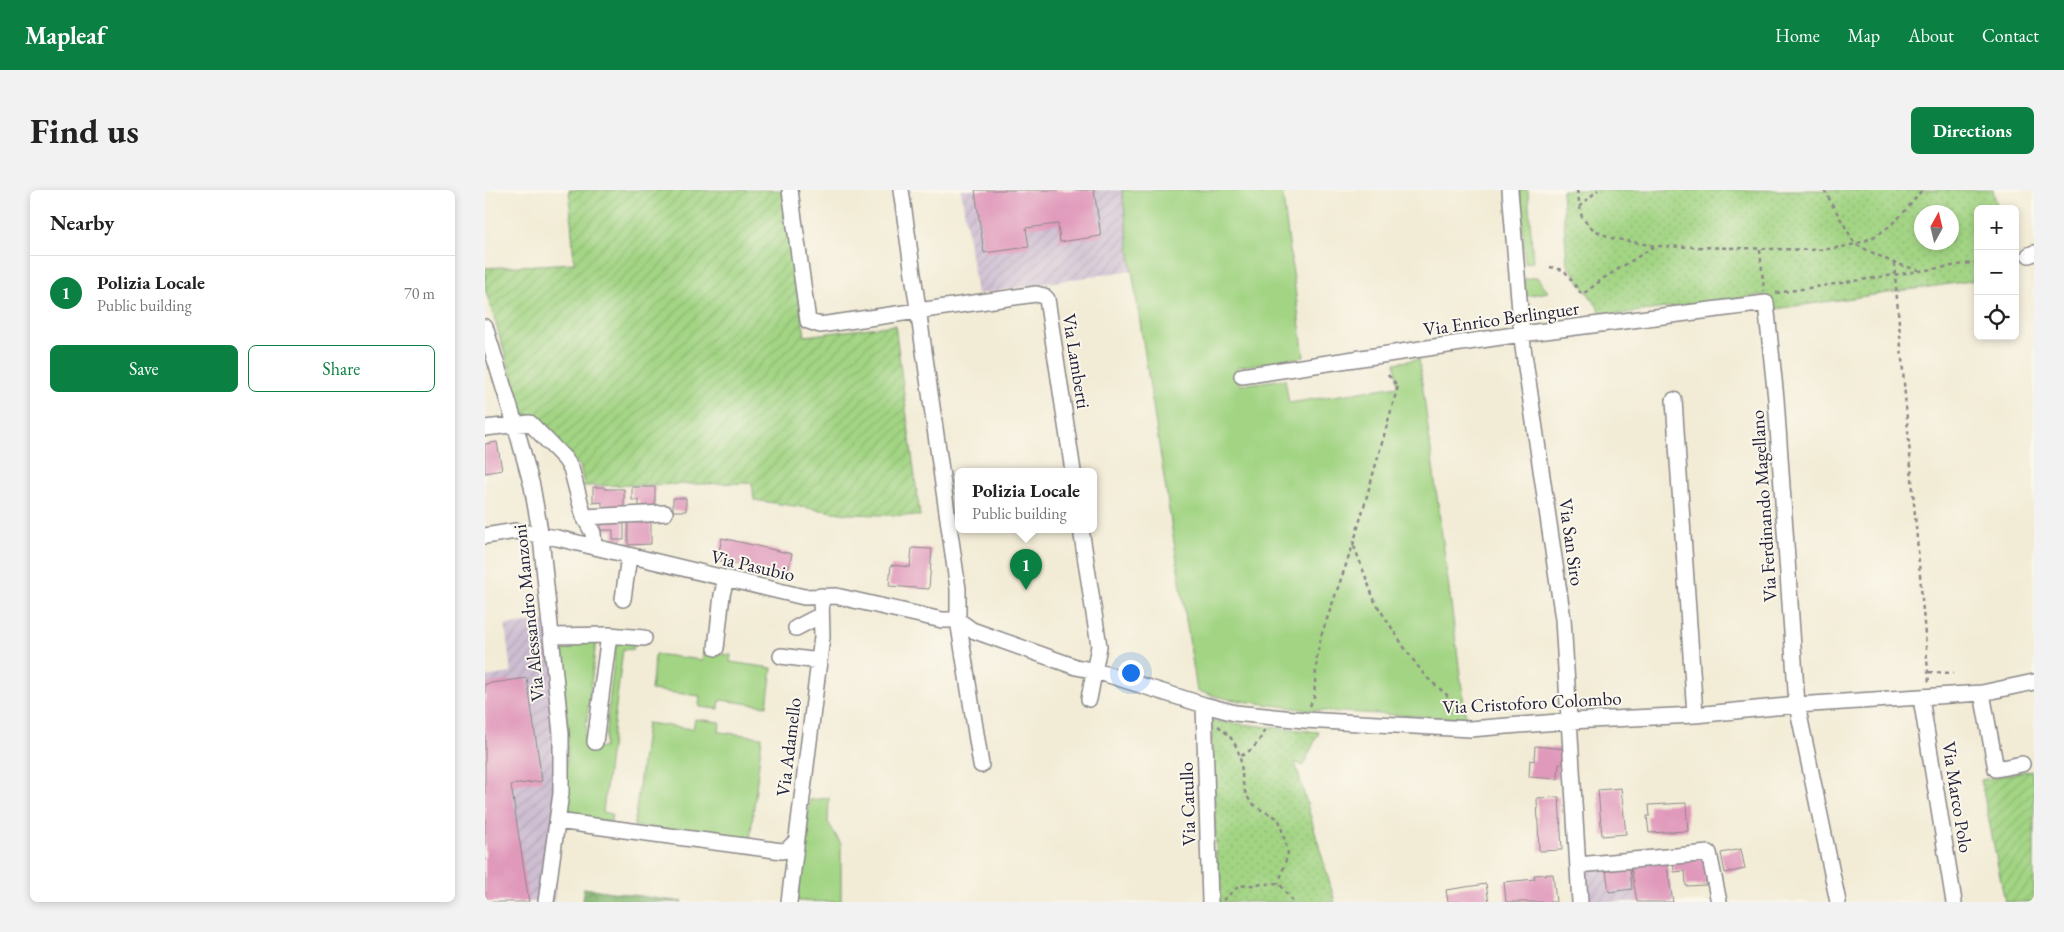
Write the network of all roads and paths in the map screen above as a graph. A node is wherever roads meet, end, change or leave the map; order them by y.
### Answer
1 (790, 190) edge
2 (901, 190) edge
3 (1510, 190) edge
4 (1577, 190) edge
5 (1598, 190) edge
6 (1824, 190) edge
7 (1922, 190) edge
8 (1579, 208) junction
9 (1855, 244) junction
10 (1655, 246) junction
11 (1760, 250) junction
12 (1894, 263) junction
13 (1974, 263) edge
14 (1550, 267) dead end
15 (1920, 270) junction
16 (1895, 274) junction
17 (1765, 299) junction
18 (918, 312) junction
19 (485, 327) edge
20 (1521, 334) junction
21 (1385, 373) dead end
22 (1242, 376) dead end
23 (1674, 400) dead end
24 (515, 424) junction
25 (485, 428) edge
26 (1073, 468) edge
27 (665, 513) dead end
28 (584, 517) junction
29 (1082, 533) edge
30 (485, 536) edge
31 (541, 537) junction
32 (1353, 545) junction
33 (594, 546) junction
34 (629, 556) junction
35 (726, 579) junction
36 (821, 596) junction
37 (623, 599) dead end
38 (821, 614) junction
39 (958, 620) junction
40 (796, 628) dead end
41 (609, 634) junction
42 (551, 636) junction
43 (644, 638) dead end
44 (716, 648) dead end
45 (781, 656) dead end
46 (819, 662) junction
47 (1095, 671) junction
48 (1929, 672) junction
49 (1954, 673) dead end
50 (2034, 682) edge
51 (1982, 693) junction
52 (1926, 697) junction
53 (1089, 700) dead end
54 (1797, 706) junction
55 (1204, 711) junction
56 (1695, 715) junction
57 (1268, 717) junction
58 (1304, 720) junction
59 (1570, 721) junction
60 (1451, 728) junction
61 (595, 742) dead end
62 (1241, 756) junction
63 (2022, 764) dead end
64 (981, 765) dead end
65 (557, 821) junction
66 (796, 841) junction
67 (1578, 865) junction
68 (1279, 883) junction
69 (546, 902) edge
70 (789, 902) edge
71 (1210, 902) edge
72 (1222, 902) edge
73 (1293, 902) edge
74 (1581, 902) edge
75 (1719, 902) edge
76 (1837, 902) edge
77 (1954, 902) edge

1 - 18 street
2 - 18 street
3 - 20 street, Via San Siro
4 - 8 path
5 - 8 path
6 - 9 path
7 - 9 path
8 - 10 path
9 - 11 path
9 - 12 path
10 - 11 path
10 - 14 path
11 - 17 path
12 - 15 path
12 - 16 path
13 - 15 path
15 - 16 path
16 - 17 path
16 - 48 path
17 - 20 street, Via Enrico Berlinguer
17 - 54 street, Via Ferdinando Magellano
18 - 26 street, Via Lamberti
18 - 39 street
19 - 24 street, Via Alessandro Manzoni
20 - 22 street, Via Enrico Berlinguer
20 - 59 street, Via San Siro
21 - 32 path
23 - 56 street
24 - 25 street
24 - 28 street
24 - 31 street, Via Alessandro Manzoni
27 - 28 street
28 - 33 street
29 - 47 street
30 - 31 street, Via Pasubio
31 - 33 street, Via Pasubio
31 - 42 street, Via Alessandro Manzoni
32 - 58 path
32 - 60 path
33 - 34 street, Via Pasubio
34 - 35 street, Via Pasubio
34 - 37 street
35 - 36 street, Via Pasubio
35 - 44 street
36 - 38 street, Via Adamello
36 - 39 street, Via Pasubio
38 - 40 street
38 - 46 street, Via Adamello
39 - 47 street, Via Cristoforo Colombo
39 - 64 street
41 - 42 street
41 - 43 street
41 - 61 street
42 - 65 street, Via Alessandro Manzoni
45 - 46 street
46 - 66 street, Via Adamello
47 - 53 street
47 - 55 street, Via Cristoforo Colombo
48 - 49 path
48 - 52 path
50 - 51 street, Via Cristoforo Colombo
51 - 52 street, Via Cristoforo Colombo
51 - 63 street
52 - 54 street, Via Cristoforo Colombo
52 - 77 street, Via Marco Polo
54 - 56 street, Via Cristoforo Colombo
54 - 76 street, Via Ferdinando Magellano
55 - 57 street, Via Cristoforo Colombo
55 - 62 path
55 - 71 street, Via Catullo
56 - 59 street, Via Cristoforo Colombo
57 - 58 street, Via Cristoforo Colombo
57 - 62 path
58 - 60 street, Via Cristoforo Colombo
59 - 60 street, Via Cristoforo Colombo
59 - 67 street, Via San Siro
62 - 68 path
65 - 66 street
65 - 69 street, Via Alessandro Manzoni
66 - 70 street, Via Adamello
67 - 74 street, Via San Siro
67 - 75 street
68 - 72 path
68 - 73 path

